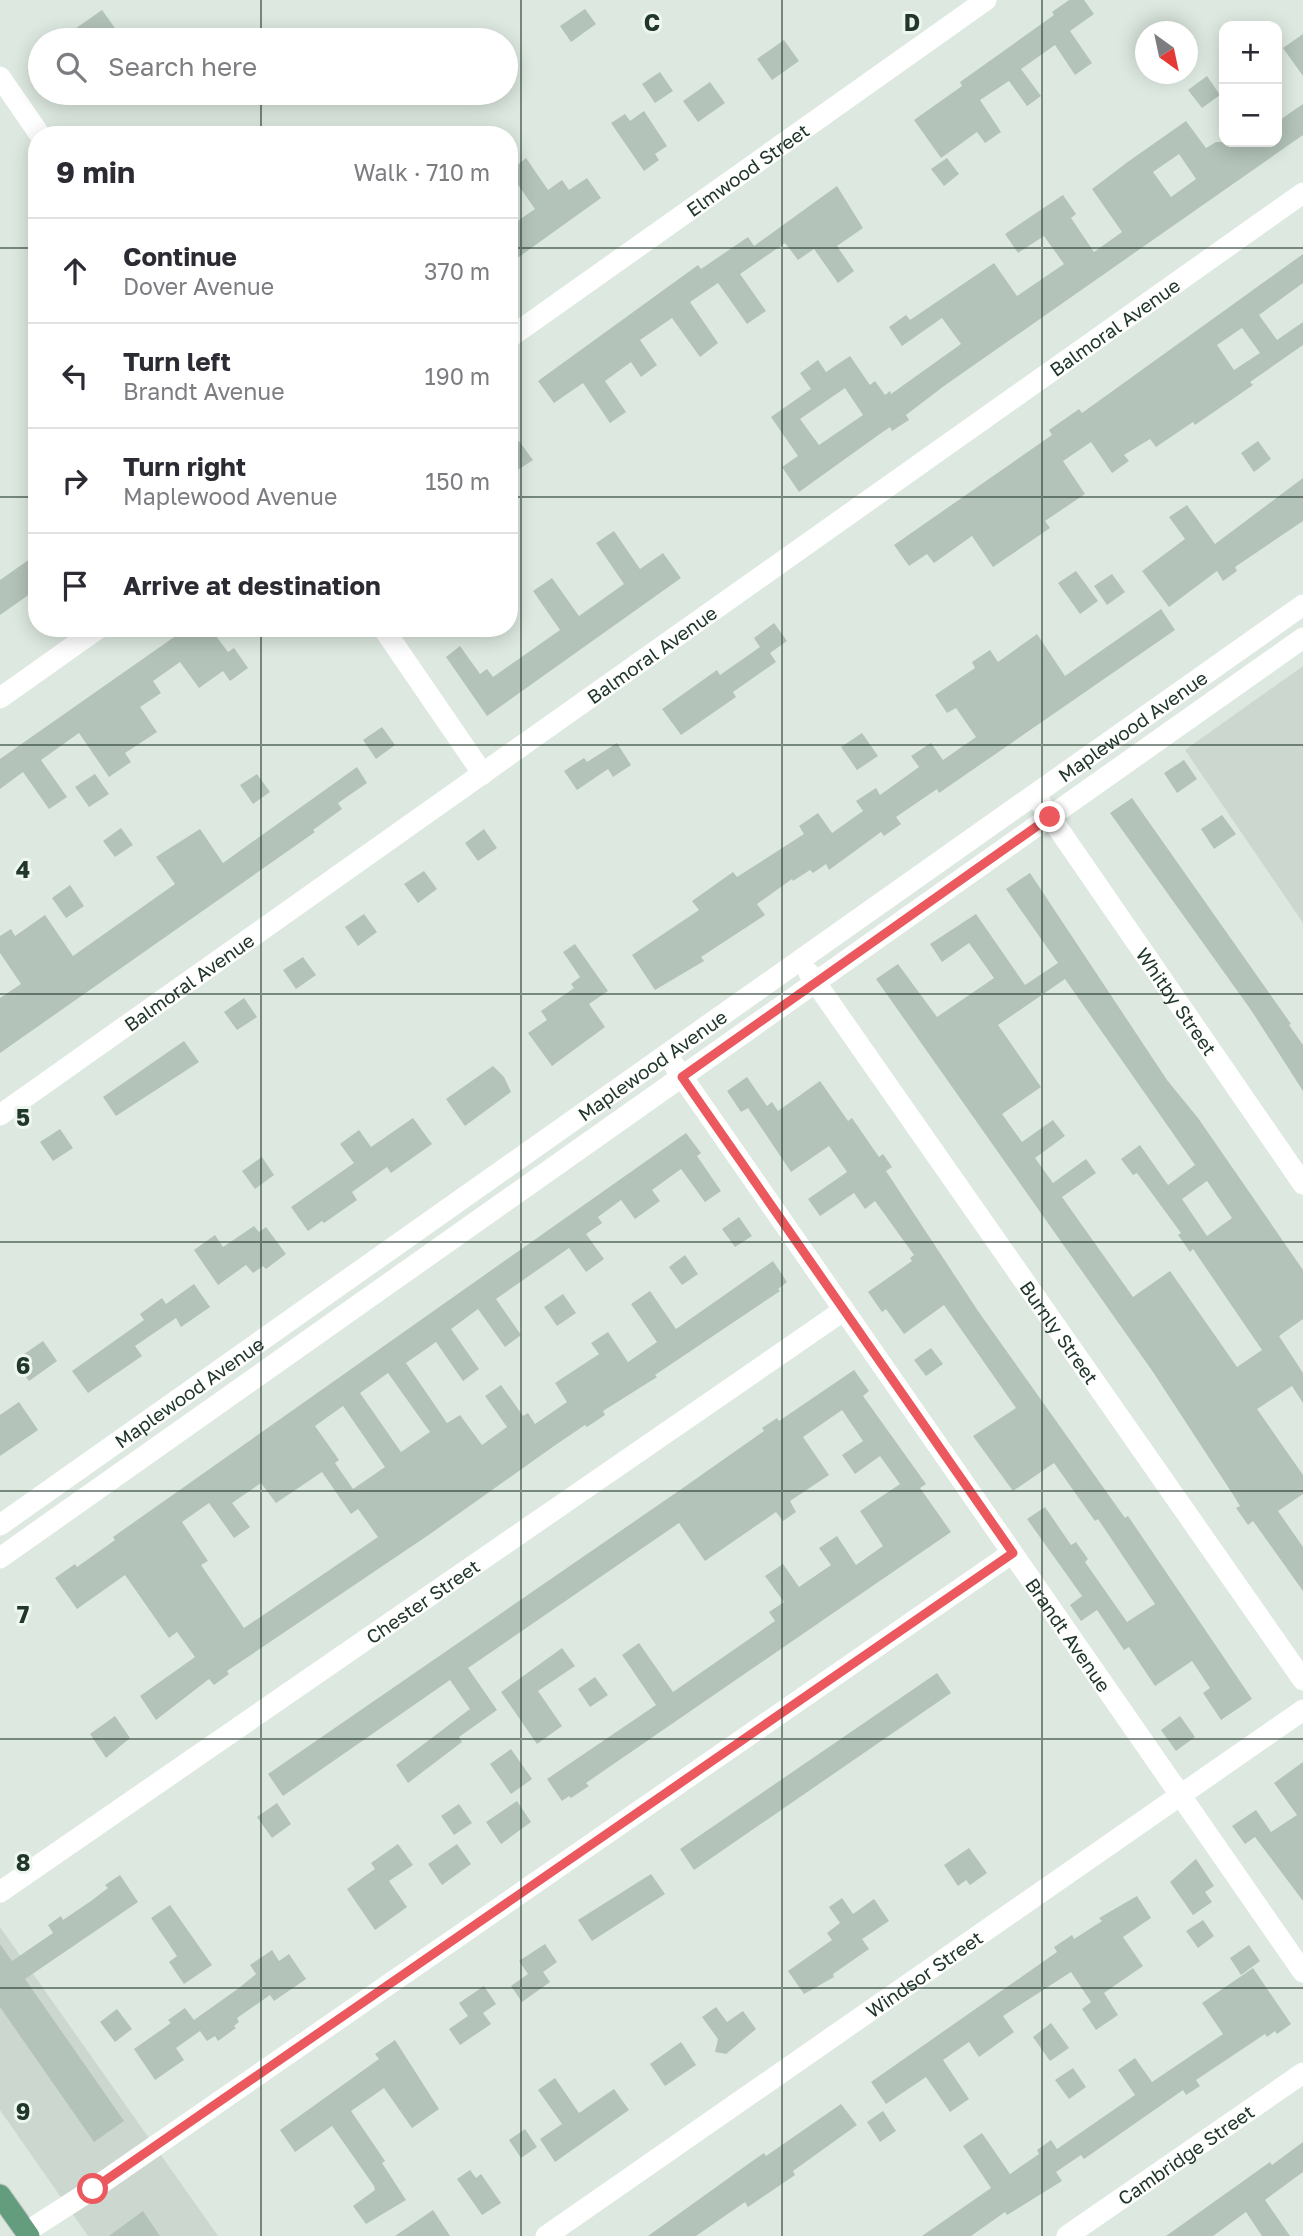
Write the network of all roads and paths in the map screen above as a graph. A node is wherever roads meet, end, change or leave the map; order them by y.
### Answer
1 (986, 0) edge
2 (0, 77) edge
3 (34, 126) edge
4 (1303, 193) edge
5 (518, 332) edge
6 (1303, 605) edge
7 (86, 637) edge
8 (389, 637) edge
9 (1303, 638) edge
10 (0, 698) edge
11 (483, 774) junction
12 (1034, 795) junction
13 (1050, 817) junction
14 (799, 960) junction
15 (815, 983) junction
16 (666, 1054) junction
17 (682, 1077) junction
18 (0, 1115) edge
19 (1303, 1184) edge
20 (336, 1288) junction
21 (351, 1310) junction
22 (844, 1310) junction
23 (0, 1525) edge
24 (1013, 1553) junction
25 (0, 1558) edge
26 (1303, 1680) edge
27 (1303, 1710) edge
28 (1182, 1796) junction
29 (0, 1892) edge
30 (1303, 1972) edge
31 (1303, 2073) edge
32 (0, 2195) edge
33 (28, 2234) edge
34 (545, 2236) edge
35 (1067, 2236) edge

1 - 5 street, Elmwood Street
2 - 3 street
4 - 11 street, Balmoral Avenue
6 - 12 street, Maplewood Avenue
7 - 10 street
8 - 11 street
9 - 13 street, Maplewood Avenue
11 - 18 street, Balmoral Avenue
12 - 13 street, Whitby Street
12 - 14 street, Maplewood Avenue
13 - 15 street, Maplewood Avenue
13 - 19 street, Whitby Street
14 - 15 street, Burnly Street
14 - 16 street, Maplewood Avenue
15 - 17 street, Maplewood Avenue
15 - 26 street, Burnly Street
16 - 17 street, Brandt Avenue
16 - 20 street, Maplewood Avenue
17 - 21 street, Maplewood Avenue
17 - 22 street, Brandt Avenue
20 - 21 street
20 - 23 street, Maplewood Avenue
21 - 25 street, Maplewood Avenue
22 - 24 street, Brandt Avenue
22 - 29 street, Chester Street
24 - 28 street, Brandt Avenue
24 - 33 street
27 - 28 street, Windsor Street
28 - 30 street, Brandt Avenue
28 - 34 street, Windsor Street
31 - 35 street, Cambridge Street
32 - 33 main road

